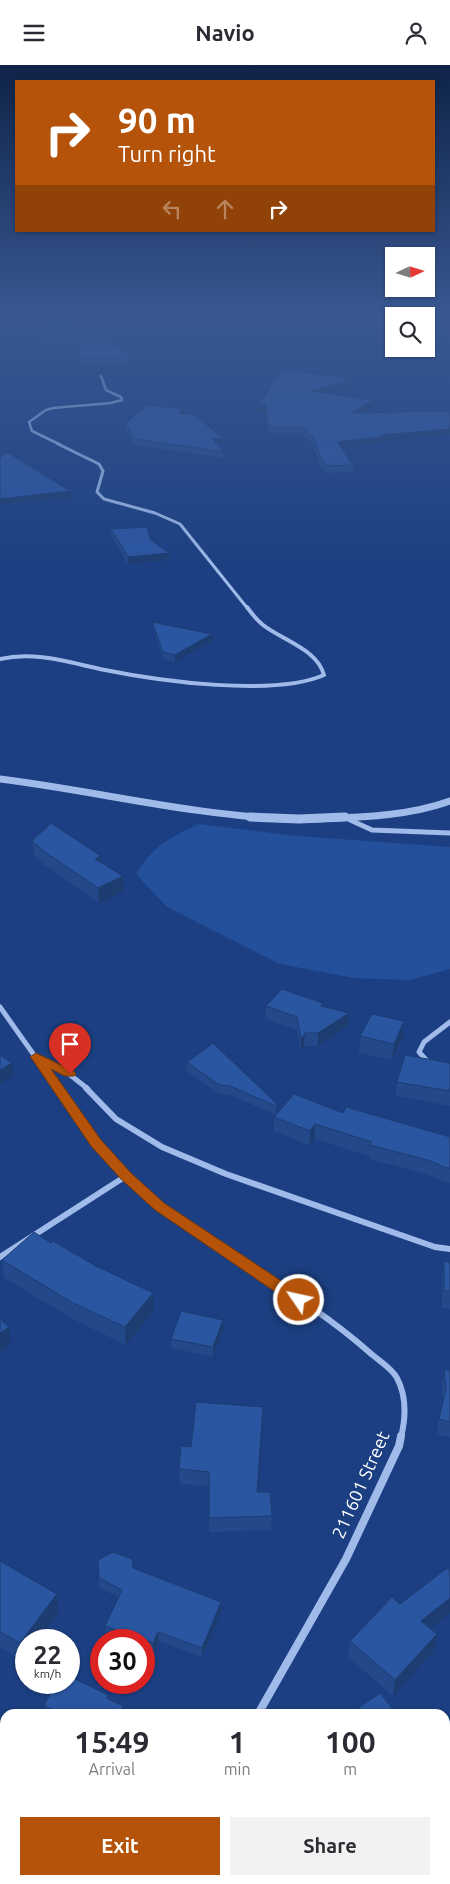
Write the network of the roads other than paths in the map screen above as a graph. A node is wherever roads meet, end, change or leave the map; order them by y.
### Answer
1 (111, 403) edge
2 (0, 659) edge
3 (0, 779) edge
4 (450, 801) edge
5 (345, 817) junction
6 (450, 833) edge
7 (0, 1007) edge
8 (450, 1022) edge
9 (36, 1057) junction
10 (435, 1069) edge
11 (126, 1176) junction
12 (450, 1249) edge
13 (0, 1257) edge
14 (261, 1709) edge

1 - 2 street
3 - 5 street
4 - 5 street
5 - 6 street
7 - 9 street, 211601 Street
8 - 10 street
9 - 11 street, 211601 Street
9 - 12 street
11 - 13 street
11 - 14 street, 211601 Street

